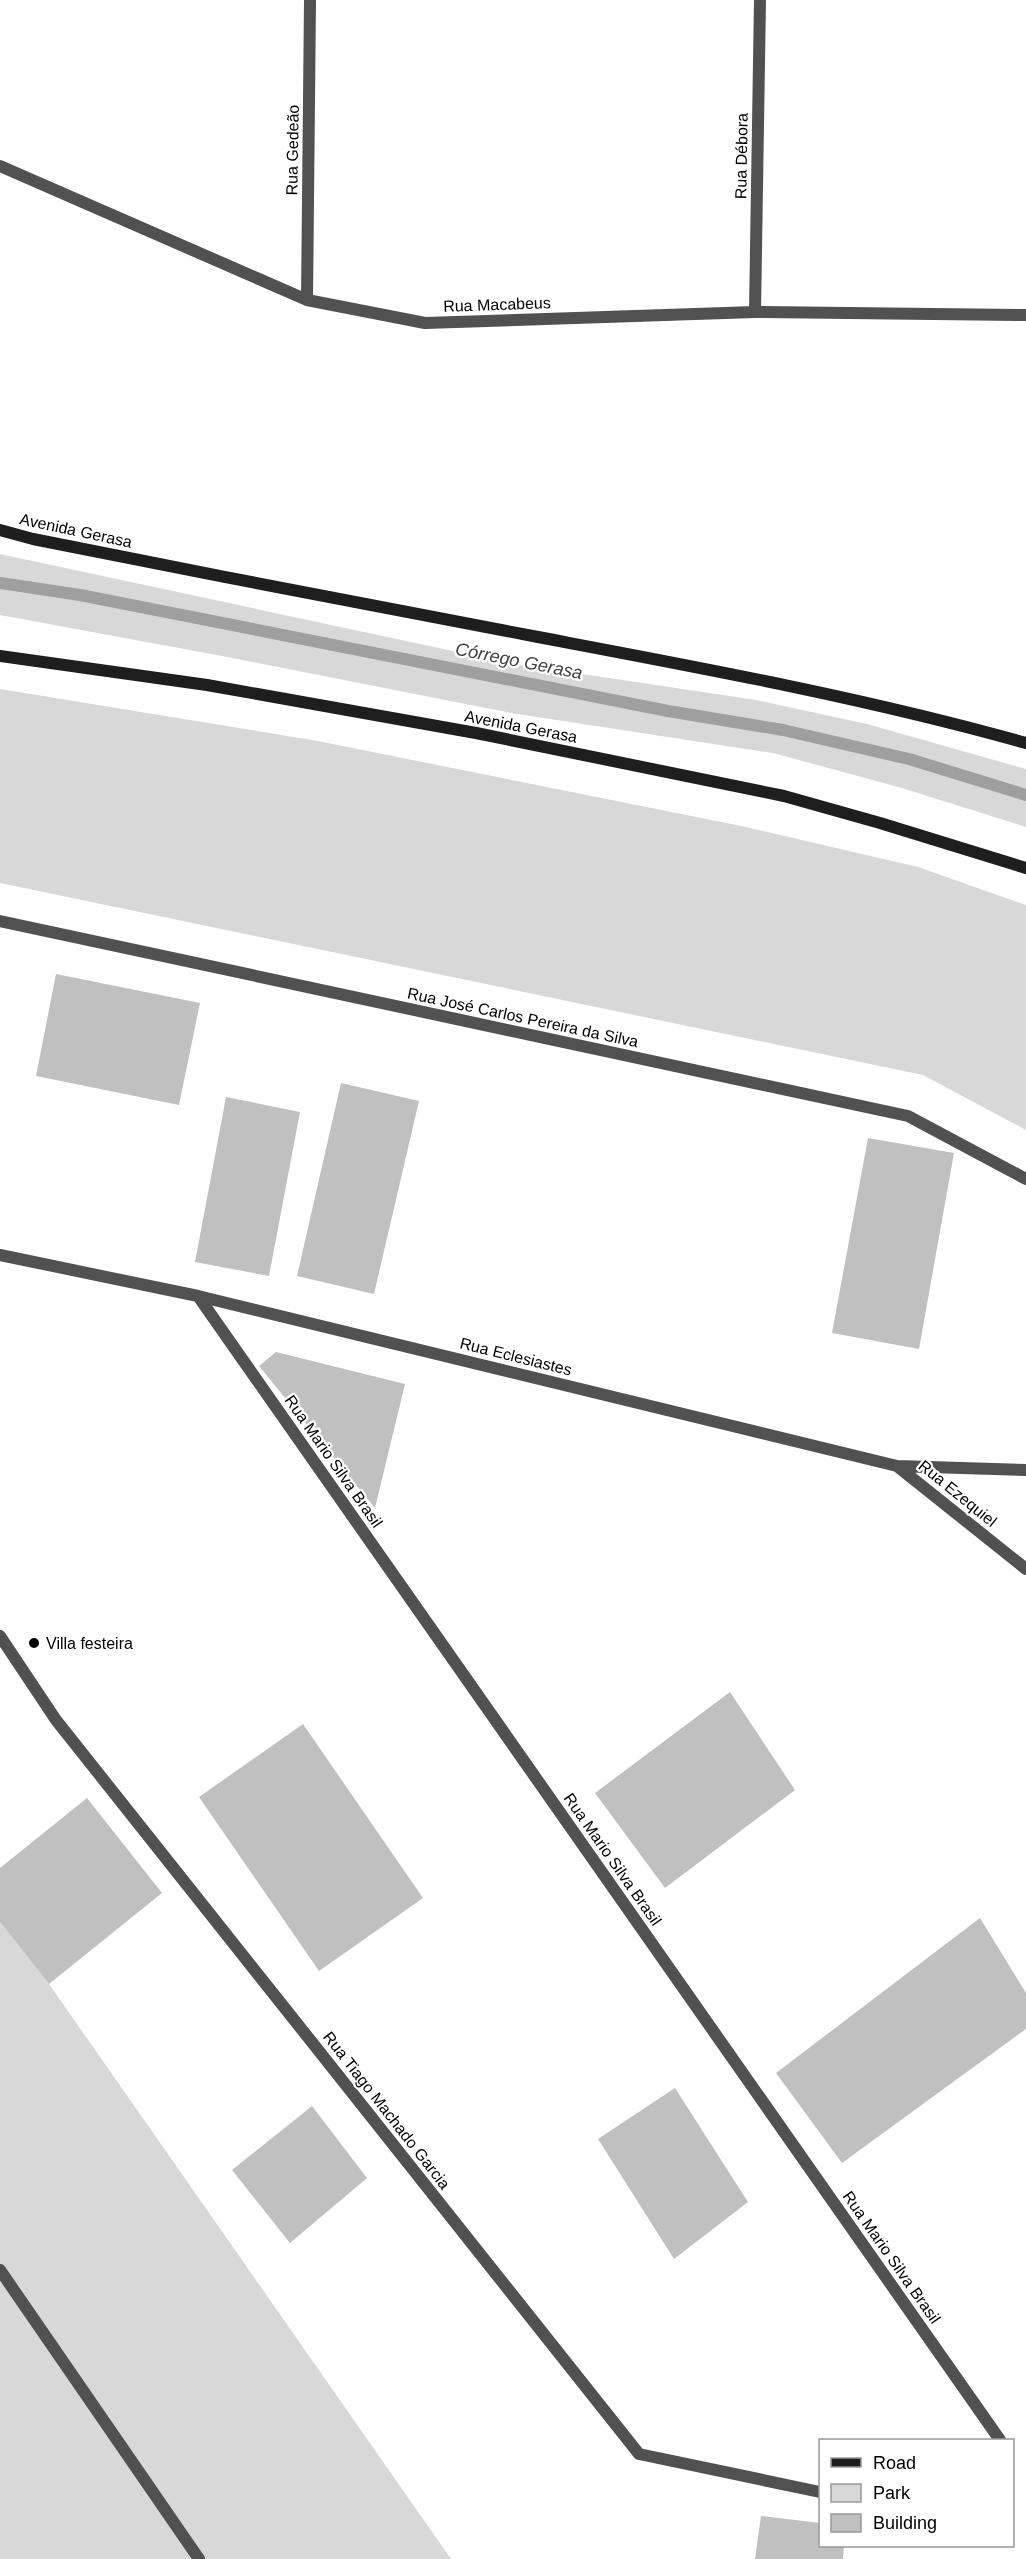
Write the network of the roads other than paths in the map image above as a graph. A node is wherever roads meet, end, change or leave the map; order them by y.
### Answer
1 (310, 0) edge
2 (760, 0) edge
3 (0, 166) edge
4 (307, 300) junction
5 (755, 312) junction
6 (1026, 315) edge
7 (0, 530) edge
8 (0, 656) edge
9 (1026, 743) edge
10 (1026, 868) edge
11 (0, 921) edge
12 (1026, 1179) edge
13 (0, 1255) edge
14 (198, 1296) junction
15 (897, 1466) junction
16 (1026, 1470) edge
17 (1026, 1569) edge
18 (0, 1636) edge
19 (0, 2270) edge
20 (999, 2439) edge
21 (819, 2492) edge
22 (199, 2559) edge

1 - 4 street, Rua Gedeão
2 - 5 street, Rua Débora
3 - 4 street, Rua Macabeus
4 - 5 street, Rua Macabeus
5 - 6 street, Rua Macabeus
7 - 9 main road, Avenida Gerasa
8 - 10 main road, Avenida Gerasa
11 - 12 street, Rua José Carlos Pereira da Silva
13 - 14 street, Rua Eclesiastes
14 - 15 street, Rua Eclesiastes
14 - 20 street, Rua Mario Silva Brasil
15 - 16 street, Rua Eclesiastes
15 - 17 street, Rua Ezequiel
18 - 21 street, Rua Tiago Machado Garcia
19 - 22 street

